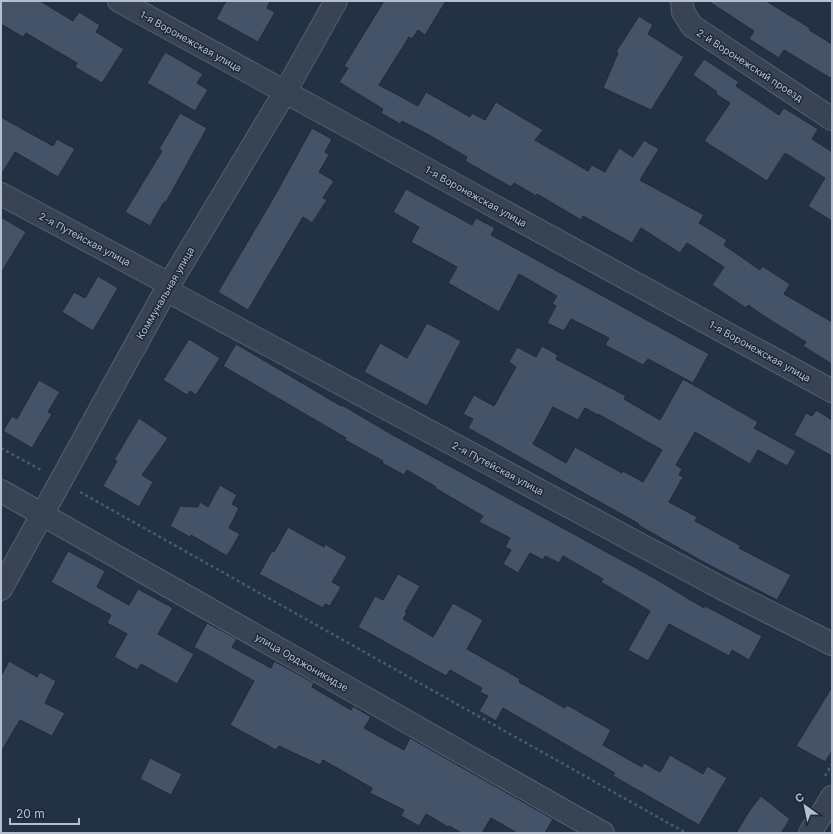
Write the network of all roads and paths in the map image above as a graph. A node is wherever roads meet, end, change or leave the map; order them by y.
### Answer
1 (120, 1) edge
2 (336, 1) edge
3 (682, 1) edge
4 (285, 92) junction
5 (832, 119) edge
6 (1, 194) edge
7 (167, 287) junction
8 (832, 391) edge
9 (1, 448) edge
10 (60, 481) junction
11 (1, 491) edge
12 (42, 513) junction
13 (1, 589) edge
14 (832, 644) edge
15 (832, 797) edge
16 (603, 833) edge
17 (686, 833) edge
18 (810, 833) edge

1 - 4 street, 1-я Воронежская улица
2 - 4 street, Коммунальная улица
3 - 5 street, 2-й Воронежский проезд
4 - 7 street, Коммунальная улица
4 - 8 street, 1-я Воронежская улица
6 - 7 street, 2-я Путейская улица
7 - 10 street, Коммунальная улица
7 - 14 street, 2-я Путейская улица
9 - 10 path
10 - 12 street, Коммунальная улица
10 - 17 path
11 - 12 street, улица Орджоникидзе
12 - 13 street, Коммунальная улица
12 - 16 street, улица Орджоникидзе
15 - 18 street

